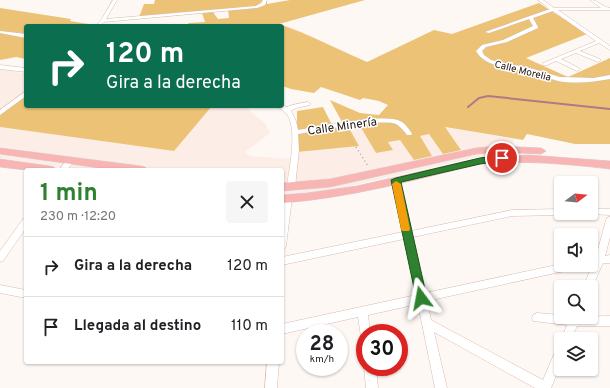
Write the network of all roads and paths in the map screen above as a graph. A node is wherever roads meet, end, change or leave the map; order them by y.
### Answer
1 (115, 0) edge
2 (265, 0) edge
3 (592, 0) edge
4 (541, 1) edge
5 (551, 2) dead end
6 (553, 9) junction
7 (609, 10) edge
8 (530, 17) junction
9 (103, 21) junction
10 (99, 24) edge
11 (0, 32) edge
12 (487, 32) dead end
13 (24, 36) edge
14 (600, 41) junction
15 (610, 48) edge
16 (575, 51) junction
17 (610, 59) edge
18 (556, 60) junction
19 (598, 60) dead end
20 (608, 60) dead end
21 (546, 64) dead end
22 (0, 67) edge
23 (577, 69) dead end
24 (24, 70) edge
25 (610, 77) edge
26 (24, 95) edge
27 (296, 97) dead end
28 (308, 104) dead end
29 (284, 107) edge
30 (290, 108) junction
31 (0, 113) edge
32 (342, 126) junction
33 (295, 132) junction
34 (409, 134) dead end
35 (0, 151) edge
36 (610, 156) edge
37 (71, 160) junction
38 (1, 164) edge
39 (610, 165) edge
40 (34, 168) edge
41 (65, 168) edge
42 (127, 168) edge
43 (372, 173) junction
44 (396, 180) junction
45 (286, 193) edge
46 (554, 212) edge
47 (598, 212) edge
48 (610, 212) edge
49 (284, 220) edge
50 (610, 220) edge
51 (24, 224) edge
52 (407, 236) junction
53 (598, 252) edge
54 (0, 258) edge
55 (610, 259) edge
56 (598, 260) edge
57 (284, 261) edge
58 (554, 269) edge
59 (0, 289) edge
60 (24, 294) edge
61 (421, 298) junction
62 (362, 311) junction
63 (537, 318) dead end
64 (554, 318) edge
65 (598, 320) edge
66 (610, 321) edge
67 (427, 323) junction
68 (364, 324) edge
69 (284, 329) edge
70 (273, 364) edge
71 (554, 367) edge
72 (371, 376) edge
73 (443, 386) edge
74 (271, 388) edge
75 (372, 388) edge
76 (545, 388) edge

1 - 9 street
2 - 9 street
3 - 7 street
4 - 5 street
4 - 6 street
6 - 7 street
6 - 8 street
6 - 14 street
8 - 12 street
8 - 25 street, Calle Morelia
9 - 10 street
11 - 13 street
14 - 15 street
14 - 16 street
16 - 18 street
16 - 19 street
17 - 20 path
18 - 21 street
18 - 23 street
22 - 24 street
26 - 31 street
27 - 30 street
28 - 30 street
29 - 30 street
30 - 33 street
32 - 33 street, Calle Minería
32 - 34 street, Calle Minería
32 - 43 path
33 - 45 street
35 - 37 main road
36 - 43 main road
37 - 41 street
37 - 42 main road
38 - 40 main road
39 - 44 main road
43 - 45 main road
44 - 45 main road
44 - 52 street
45 - 49 street
46 - 52 street
47 - 48 street
50 - 53 street
51 - 54 street
52 - 57 street
52 - 61 street
55 - 56 street
58 - 61 street
59 - 60 street
61 - 62 street
61 - 67 street
62 - 68 street
62 - 69 street
63 - 64 street
65 - 66 street
67 - 73 street
67 - 76 street
70 - 74 street
71 - 76 street
72 - 75 street

